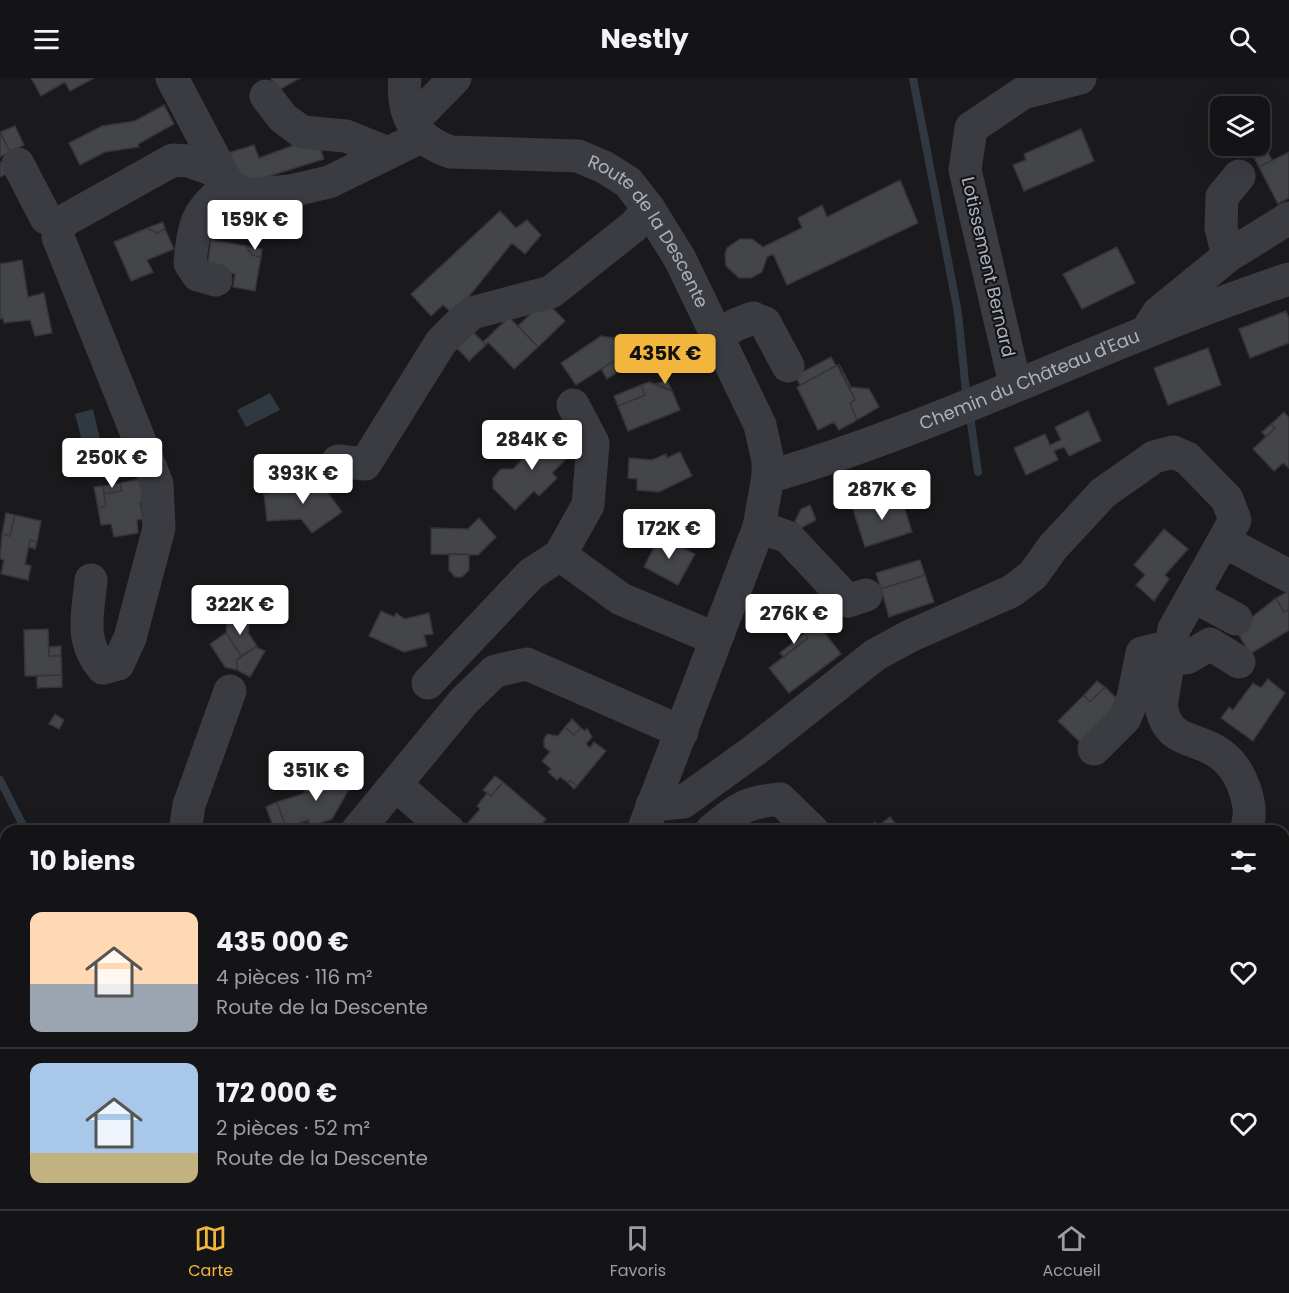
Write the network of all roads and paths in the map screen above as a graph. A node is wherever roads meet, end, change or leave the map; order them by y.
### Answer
1 (172, 78) edge
2 (405, 78) edge
3 (455, 78) edge
4 (1080, 78) edge
5 (267, 96) dead end
6 (417, 130) junction
7 (388, 153) junction
8 (18, 164) dead end
9 (1239, 176) dead end
10 (225, 179) junction
11 (649, 208) junction
12 (1289, 218) edge
13 (60, 223) junction
14 (1228, 256) junction
15 (1289, 279) edge
16 (216, 280) dead end
17 (1145, 333) junction
18 (718, 336) junction
19 (788, 366) dead end
20 (1015, 384) junction
21 (573, 405) dead end
22 (338, 461) dead end
23 (768, 477) junction
24 (759, 527) junction
25 (1225, 542) junction
26 (560, 555) junction
27 (1289, 576) edge
28 (91, 580) dead end
29 (866, 595) dead end
30 (1193, 596) junction
31 (1236, 619) dead end
32 (716, 639) junction
33 (1170, 651) junction
34 (1239, 662) dead end
35 (428, 684) dead end
36 (230, 691) dead end
37 (682, 732) junction
38 (1094, 749) dead end
39 (397, 786) junction
40 (648, 818) edge
41 (186, 825) edge
42 (362, 825) edge
43 (442, 825) edge
44 (718, 825) edge
45 (807, 825) edge
46 (1248, 825) edge

1 - 10 street
2 - 6 street
3 - 6 street
4 - 20 street, Lotissement Bernard
5 - 7 street
6 - 7 street
6 - 11 street, Route de la Descente
7 - 10 street
8 - 13 street
9 - 14 street
10 - 13 street
10 - 16 street
11 - 18 street, Route de la Descente
11 - 22 street
12 - 14 street
13 - 28 street
14 - 17 street
15 - 17 street, Chemin du Château d'Eau
17 - 20 street, Chemin du Château d'Eau
18 - 19 street
18 - 23 street, Route de la Descente
20 - 23 street, Chemin du Château d'Eau
21 - 26 street
23 - 24 street, Route de la Descente
24 - 29 street
24 - 32 street, Route de la Descente
25 - 27 street
25 - 30 street
25 - 40 street
26 - 32 street
26 - 35 street
30 - 31 street
30 - 33 street
32 - 37 street, Route de la Descente
33 - 34 street
33 - 38 street
33 - 46 street
36 - 41 street
37 - 39 street
37 - 40 street, Route de la Descente
39 - 42 street
39 - 43 street
44 - 45 street

